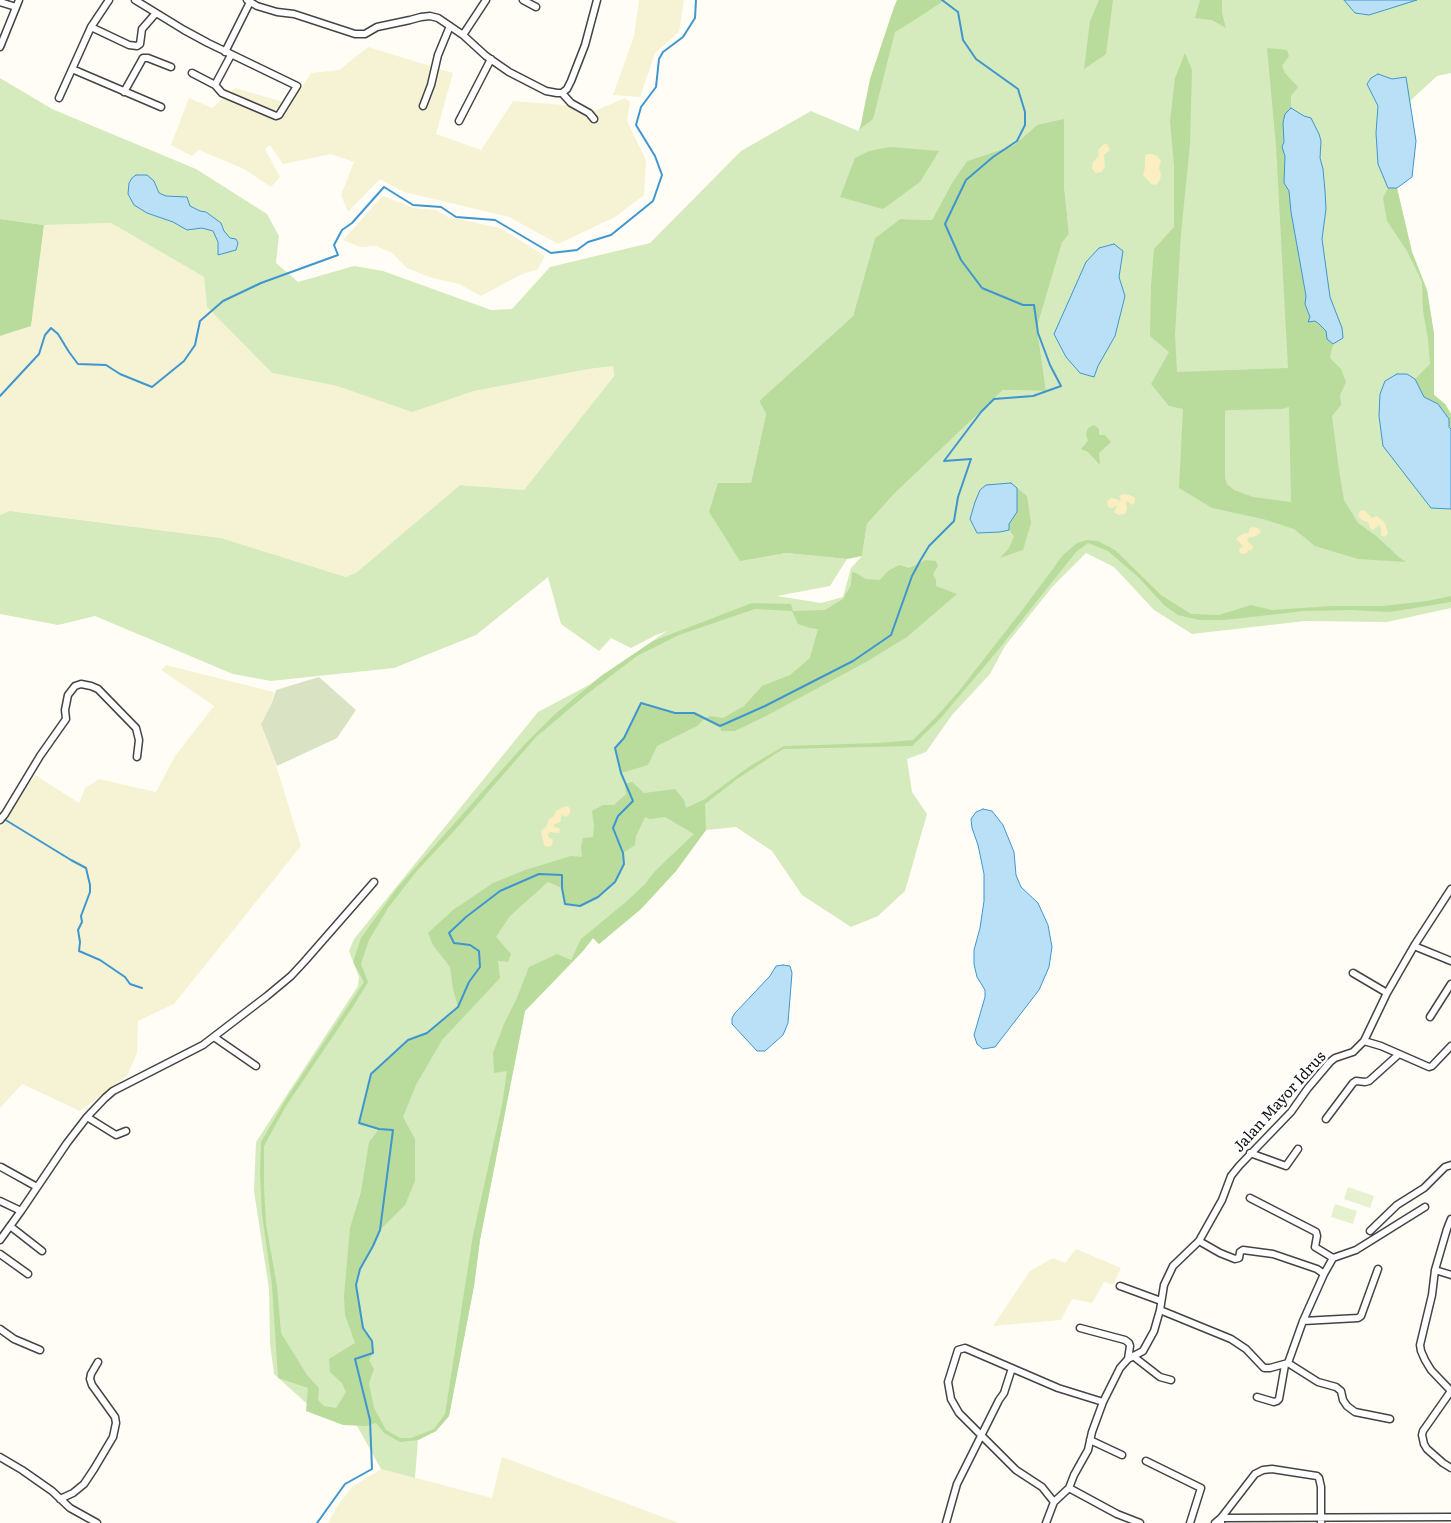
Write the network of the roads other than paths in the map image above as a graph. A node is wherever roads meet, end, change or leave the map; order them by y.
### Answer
1 (108, 0) edge
2 (136, 0) edge
3 (486, 0) edge
4 (523, 0) edge
5 (596, 0) edge
6 (248, 1) edge
7 (0, 2) edge
8 (17, 3) edge
9 (536, 7) dead end
10 (156, 13) junction
11 (450, 26) junction
12 (91, 27) junction
13 (463, 34) junction
14 (0, 46) edge
15 (228, 54) junction
16 (491, 59) junction
17 (171, 67) dead end
18 (72, 69) junction
19 (192, 72) dead end
20 (215, 86) junction
21 (564, 91) junction
22 (124, 92) junction
23 (59, 98) dead end
24 (424, 106) dead end
25 (161, 107) dead end
26 (594, 119) dead end
27 (459, 121) dead end
28 (137, 757) dead end
29 (2, 817) edge
30 (374, 882) dead end
31 (1451, 889) edge
32 (1414, 946) junction
33 (1451, 961) edge
34 (1353, 973) dead end
35 (1451, 984) edge
36 (1388, 993) junction
37 (1430, 1017) dead end
38 (214, 1037) junction
39 (1364, 1041) junction
40 (1451, 1046) edge
41 (1399, 1054) junction
42 (256, 1066) dead end
43 (87, 1117) junction
44 (1326, 1119) dead end
45 (126, 1130) dead end
46 (1298, 1149) dead end
47 (1250, 1153) junction
48 (1451, 1165) edge
49 (1, 1167) edge
50 (37, 1187) junction
51 (1250, 1198) dead end
52 (0, 1201) edge
53 (1425, 1207) dead end
54 (21, 1212) junction
55 (1451, 1218) edge
56 (10, 1226) junction
57 (1449, 1229) edge
58 (1370, 1231) dead end
59 (0, 1240) edge
60 (1200, 1241) junction
61 (42, 1251) dead end
62 (0, 1254) edge
63 (1333, 1258) junction
64 (1378, 1269) dead end
65 (1435, 1270) junction
66 (28, 1274) dead end
67 (1324, 1274) junction
68 (1451, 1275) edge
69 (1120, 1286) dead end
70 (1161, 1301) junction
71 (1160, 1310) junction
72 (1303, 1321) junction
73 (0, 1328) edge
74 (1080, 1328) dead end
75 (40, 1350) dead end
76 (1131, 1357) junction
77 (98, 1362) dead end
78 (1286, 1364) junction
79 (1012, 1368) junction
80 (1171, 1380) dead end
81 (1451, 1391) edge
82 (1257, 1397) dead end
83 (1103, 1402) junction
84 (1390, 1419) dead end
85 (981, 1435) junction
86 (1090, 1440) junction
87 (1122, 1455) dead end
88 (0, 1457) edge
89 (1146, 1461) dead end
90 (1451, 1468) edge
91 (1069, 1488) junction
92 (60, 1499) junction
93 (1054, 1502) junction
94 (1450, 1519) edge
95 (1321, 1520) edge
96 (1221, 1521) edge
97 (97, 1523) edge
98 (946, 1523) edge
99 (1046, 1523) edge
100 (1140, 1523) edge
101 (1190, 1523) edge
102 (1215, 1523) edge

1 - 12 street
2 - 10 street
3 - 13 street
4 - 9 street
5 - 21 street
6 - 11 street
6 - 15 street
7 - 8 street
8 - 14 street
10 - 12 street
10 - 15 street
11 - 13 street
11 - 24 street
12 - 18 street
13 - 16 street
15 - 20 street
15 - 20 street
16 - 21 street
16 - 27 street
17 - 22 street
18 - 22 street
18 - 23 street
19 - 20 street
21 - 26 street
22 - 25 street
28 - 29 street
30 - 38 street
31 - 32 street, Jalan Mayor Idrus
32 - 33 street
32 - 36 street, Jalan Mayor Idrus
34 - 36 street
35 - 37 street
36 - 39 street, Jalan Mayor Idrus
38 - 42 street
38 - 43 street
39 - 41 street
39 - 47 street, Jalan Mayor Idrus
40 - 41 street
41 - 44 street
43 - 45 street
43 - 50 street
46 - 47 street
47 - 60 street, Jalan Mayor Idrus
48 - 58 street
49 - 50 street
50 - 54 street
51 - 63 street
52 - 54 street
53 - 63 street
54 - 56 street
55 - 57 street
56 - 59 street
56 - 61 street
57 - 65 street
60 - 67 street
60 - 70 street, Jalan Mayor Idrus
62 - 66 street
63 - 67 street
64 - 72 street
65 - 68 street
65 - 81 street
67 - 72 street
69 - 70 street
70 - 71 street, Jalan Mayor Idrus
71 - 76 street, Jalan Mayor Idrus
71 - 78 street
72 - 78 street
73 - 75 street
74 - 76 street
76 - 80 street
76 - 83 street, Jalan Mayor Idrus
77 - 92 street
78 - 82 street
78 - 84 street
79 - 83 street
79 - 85 street
79 - 85 street
81 - 90 street
83 - 86 street, Jalan Mayor Idrus
85 - 93 street
85 - 98 street
86 - 87 street
86 - 91 street, Jalan Mayor Idrus
88 - 92 street
89 - 101 street
91 - 93 street, Jalan Mayor Idrus
91 - 100 street
92 - 97 street
93 - 99 street, Jalan Mayor Idrus
94 - 95 street
95 - 96 street
95 - 96 street
96 - 102 street

